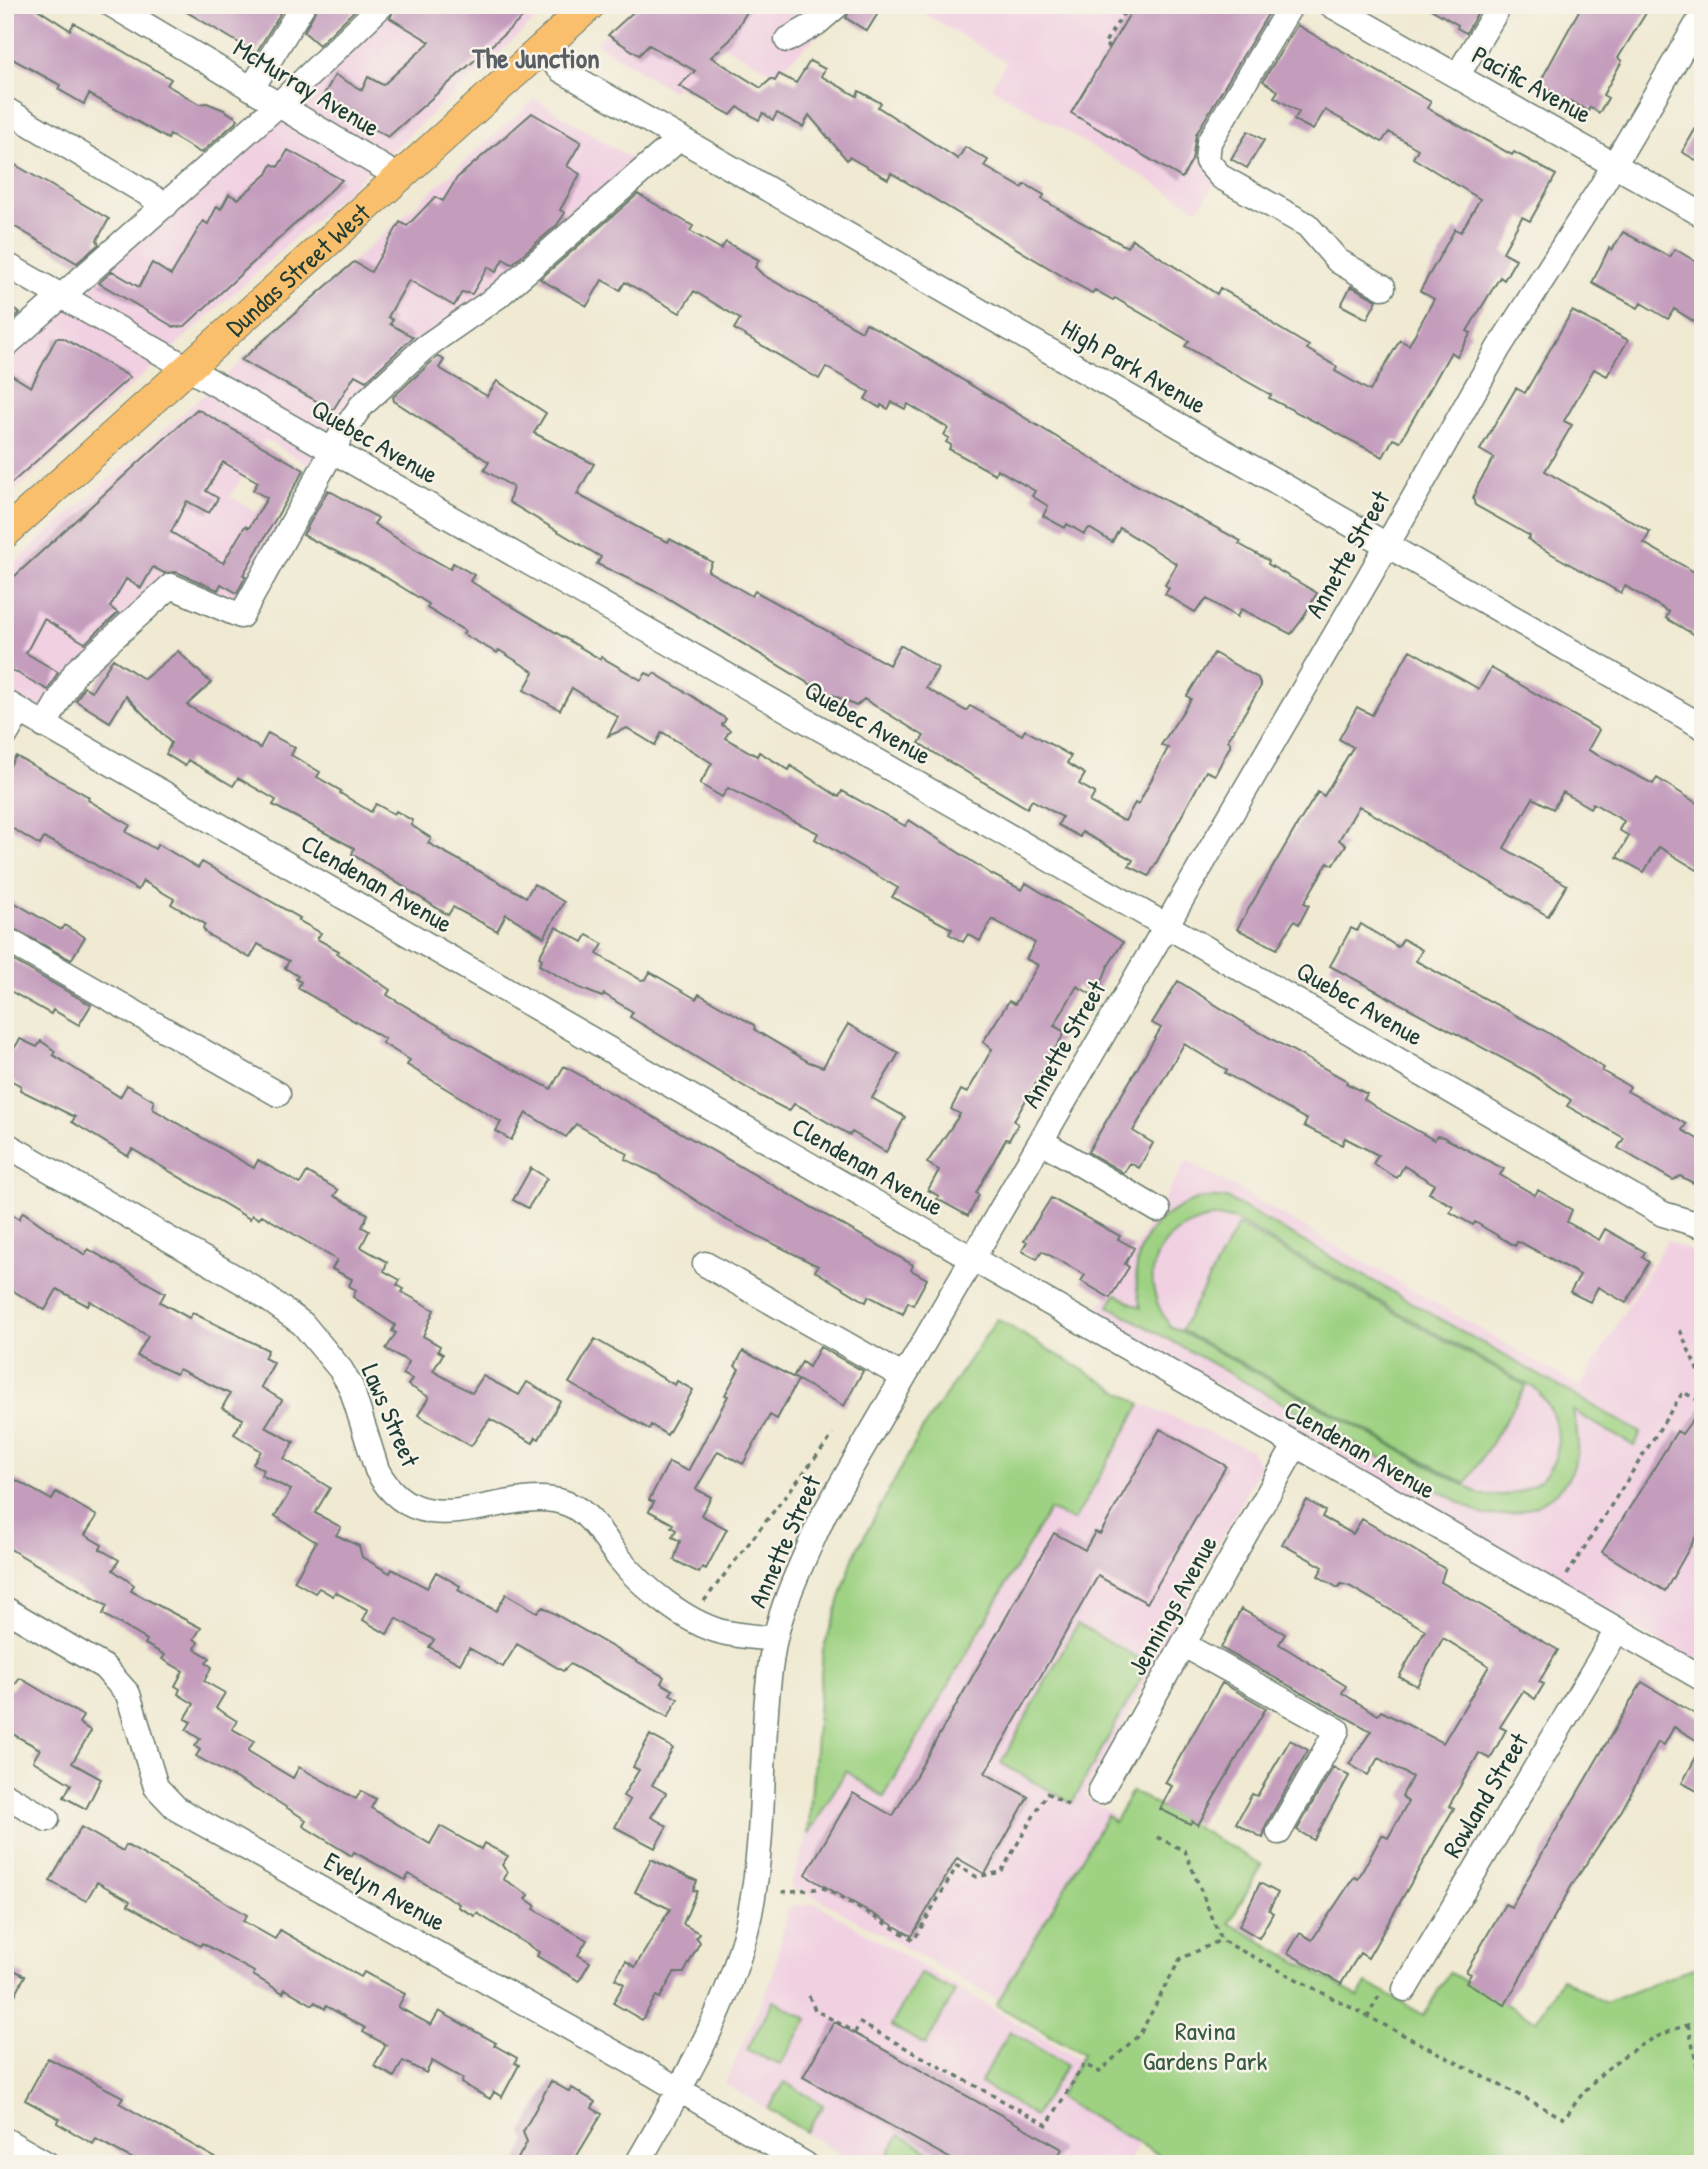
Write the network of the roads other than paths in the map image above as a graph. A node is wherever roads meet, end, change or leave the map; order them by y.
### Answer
1 (112, 5) edge
2 (303, 5) edge
3 (382, 5) edge
4 (590, 5) edge
5 (838, 5) edge
6 (1291, 5) edge
7 (1331, 5) edge
8 (1500, 5) edge
9 (1703, 14) edge
10 (787, 40) dead end
11 (541, 50) junction
12 (1457, 76) junction
13 (252, 88) junction
14 (279, 104) junction
15 (5, 108) edge
16 (680, 138) junction
17 (1614, 165) junction
18 (399, 177) junction
19 (166, 205) junction
20 (1703, 215) edge
21 (5, 264) edge
22 (1383, 287) dead end
23 (62, 296) junction
24 (5, 346) edge
25 (186, 368) junction
26 (332, 450) junction
27 (5, 533) edge
28 (1387, 545) junction
29 (12, 707) edge
30 (44, 726) junction
31 (1703, 727) edge
32 (5, 736) edge
33 (1166, 926) junction
34 (5, 939) edge
35 (278, 1094) dead end
36 (1041, 1141) junction
37 (5, 1144) edge
38 (1158, 1210) dead end
39 (1703, 1226) edge
40 (971, 1260) junction
41 (705, 1265) dead end
42 (902, 1376) junction
43 (1295, 1446) junction
44 (5, 1609) edge
45 (1616, 1632) junction
46 (775, 1639) junction
47 (1184, 1644) junction
48 (1703, 1679) edge
49 (1100, 1792) dead end
50 (5, 1795) edge
51 (47, 1819) dead end
52 (1279, 1832) dead end
53 (1394, 1989) road end
54 (679, 2091) junction
55 (5, 2140) edge
56 (47, 2164) edge
57 (637, 2164) edge
58 (805, 2164) edge

1 - 13 street, McMurray Avenue
2 - 13 street
3 - 14 street
4 - 11 main road, Dundas Street West
5 - 10 street
6 - 22 street
7 - 12 street, Pacific Avenue
8 - 12 street
9 - 17 street, Annette Street
11 - 16 street, High Park Avenue
11 - 18 main road, Dundas Street West
12 - 17 street, Pacific Avenue
13 - 14 street, McMurray Avenue
14 - 18 street, McMurray Avenue
14 - 19 street
15 - 19 street
16 - 26 street
16 - 28 street, High Park Avenue
17 - 20 street, Pacific Avenue
17 - 28 street, Annette Street
18 - 25 main road, Dundas Street West
19 - 23 street
21 - 23 street, Quebec Avenue
23 - 24 street
23 - 25 street, Quebec Avenue
25 - 26 street, Quebec Avenue
25 - 27 main road, Dundas Street West
26 - 30 street
26 - 33 street, Quebec Avenue
28 - 31 street, High Park Avenue
28 - 33 street, Annette Street
29 - 30 street, Clendenan Avenue
29 - 32 street
30 - 40 street, Clendenan Avenue
33 - 36 street, Annette Street
33 - 39 street, Quebec Avenue
34 - 35 street
36 - 38 street
36 - 40 street, Annette Street
37 - 46 street, Laws Street
40 - 42 street, Annette Street
40 - 43 street, Clendenan Avenue
41 - 42 street
42 - 46 street, Annette Street
43 - 45 street, Clendenan Avenue
43 - 47 street, Jennings Avenue
44 - 54 street, Evelyn Avenue
45 - 48 street, Clendenan Avenue
45 - 53 street, Rowland Street
46 - 54 street, Annette Street
47 - 49 street, Jennings Avenue
47 - 52 street
50 - 51 street
54 - 57 street, Annette Street
54 - 58 street, Evelyn Avenue
55 - 56 street

